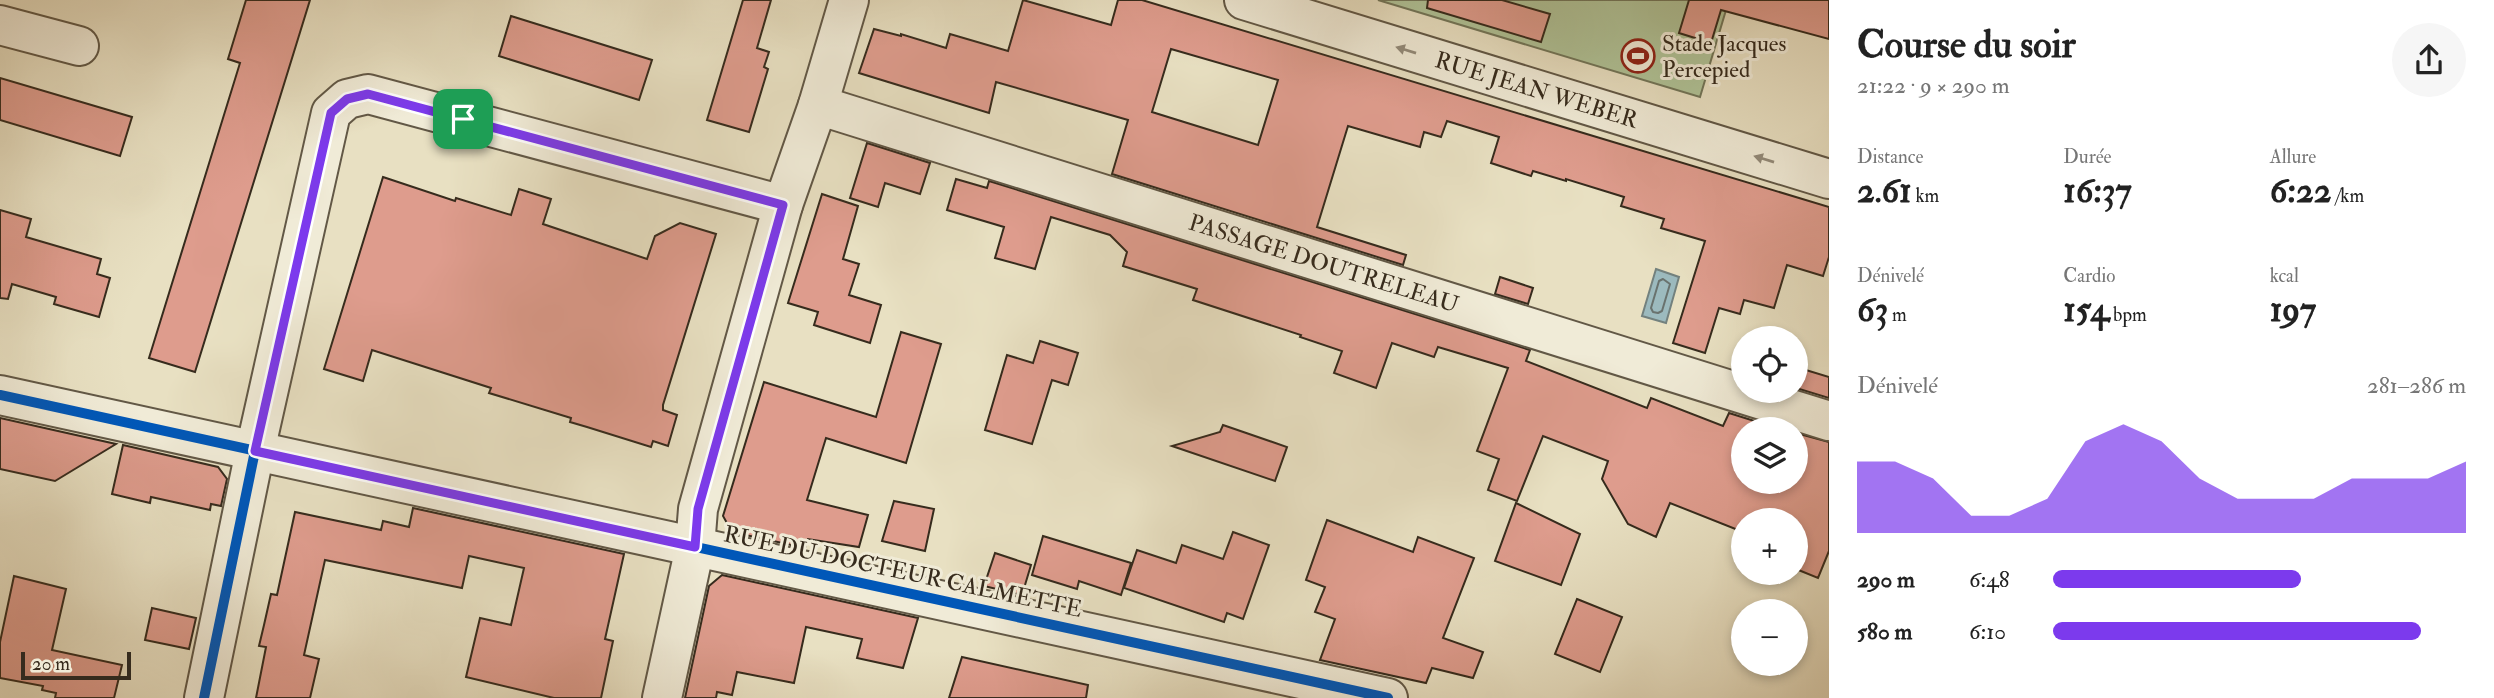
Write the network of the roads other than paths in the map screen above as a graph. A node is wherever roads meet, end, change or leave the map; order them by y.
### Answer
1 (849, 0) edge
2 (1244, 0) edge
3 (0, 25) edge
4 (79, 46) dead end
5 (818, 105) junction
6 (1829, 179) edge
7 (783, 205) junction
8 (0, 395) edge
9 (1829, 421) edge
10 (255, 451) junction
11 (695, 547) junction
12 (204, 698) edge
13 (662, 698) edge
14 (1388, 698) edge

1 - 5 street
6 -> 2 street, RUE JEAN WEBER
3 - 4 street
5 - 7 street
5 - 9 street, PASSAGE DOUTRELEAU
7 - 10 street
7 - 11 street
8 - 10 street, RUE DU DOCTEUR CALMETTE
10 - 11 street, RUE DU DOCTEUR CALMETTE
10 - 12 street
11 - 13 street
11 - 14 street, RUE DU DOCTEUR CALMETTE

